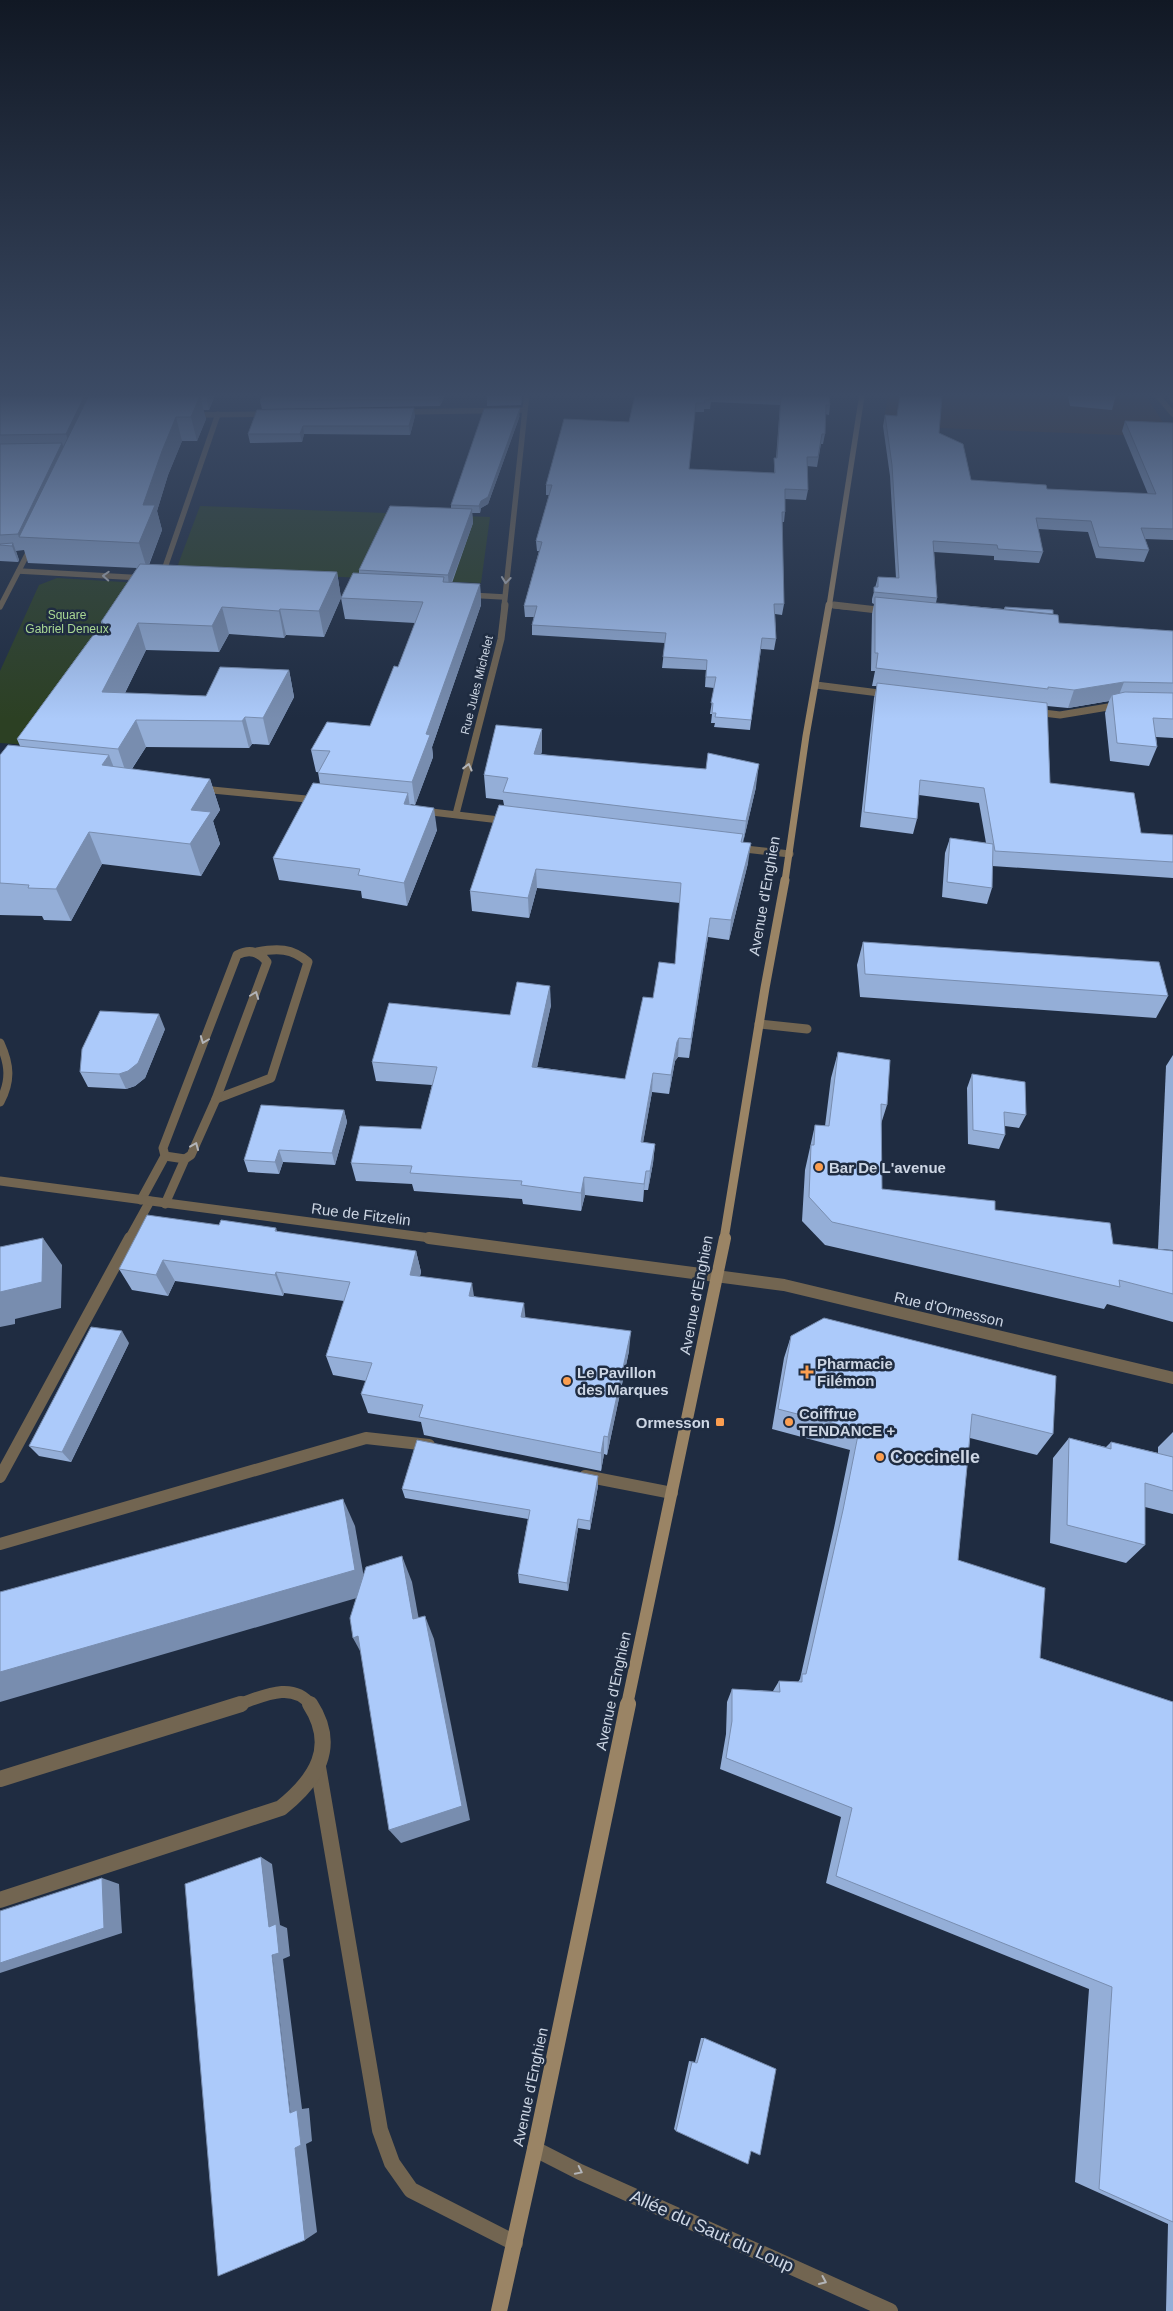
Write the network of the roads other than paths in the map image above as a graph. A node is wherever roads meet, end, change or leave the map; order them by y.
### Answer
1 (187, 503) edge
2 (515, 503) edge
3 (845, 503) edge
4 (35, 538) edge
5 (18, 556) dead end
6 (27, 556) junction
7 (19, 571) junction
8 (161, 579) junction
9 (170, 579) edge
10 (465, 595) edge
11 (504, 597) junction
12 (829, 605) junction
13 (0, 607) edge
14 (891, 611) edge
15 (816, 685) junction
16 (900, 696) edge
17 (1127, 705) edge
18 (1023, 710) edge
19 (188, 788) edge
20 (327, 802) edge
21 (416, 810) edge
22 (456, 814) junction
23 (516, 822) edge
24 (723, 846) edge
25 (790, 854) junction
26 (257, 952) junction
27 (760, 1024) junction
28 (807, 1029) dead end
29 (0, 1043) edge
30 (216, 1099) junction
31 (0, 1102) edge
32 (164, 1156) junction
33 (185, 1159) junction
34 (0, 1180) edge
35 (145, 1201) junction
36 (165, 1204) junction
37 (717, 1276) junction
38 (1173, 1378) edge
39 (441, 1447) edge
40 (576, 1474) edge
41 (0, 1477) edge
42 (672, 1493) junction
43 (0, 1544) edge
44 (318, 1767) junction
45 (0, 1779) edge
46 (0, 1900) edge
47 (535, 2149) junction
48 (514, 2243) junction
49 (499, 2311) edge
50 (890, 2311) edge

1 - 8 street
2 -> 11 street, Rue Jules Michelet
3 - 12 main road, Avenue d'Enghien
4 - 6 street
5 - 6 street
6 - 7 street
8 -> 7 street
7 - 13 street
8 - 9 street
10 - 11 street
22 -> 11 street, Rue Jules Michelet
12 - 14 street
12 - 15 main road, Avenue d'Enghien
15 - 16 street
15 - 25 main road, Avenue d'Enghien
17 - 18 street
19 - 20 street
21 - 22 street
22 - 23 street
24 - 25 street
25 - 27 main road, Avenue d'Enghien
30 -> 26 street
26 - 30 street
26 -> 32 street
27 - 28 street
27 - 37 main road, Avenue d'Enghien
29 - 31 street
33 -> 30 street
32 - 33 street
32 - 35 street
33 - 36 street
34 - 35 street, Rue de Fitzelin
35 - 36 street, Rue de Fitzelin
35 - 41 street
36 - 37 street, Rue de Fitzelin
37 - 38 street, Rue d'Ormesson
37 - 42 main road, Avenue d'Enghien
39 - 43 street
40 - 42 street
42 - 47 main road, Avenue d'Enghien
44 - 45 street
44 - 46 street
44 - 48 street
47 - 48 main road, Avenue d'Enghien
47 -> 50 street, Allée du Saut du Loup
48 - 49 main road, Avenue d'Enghien

